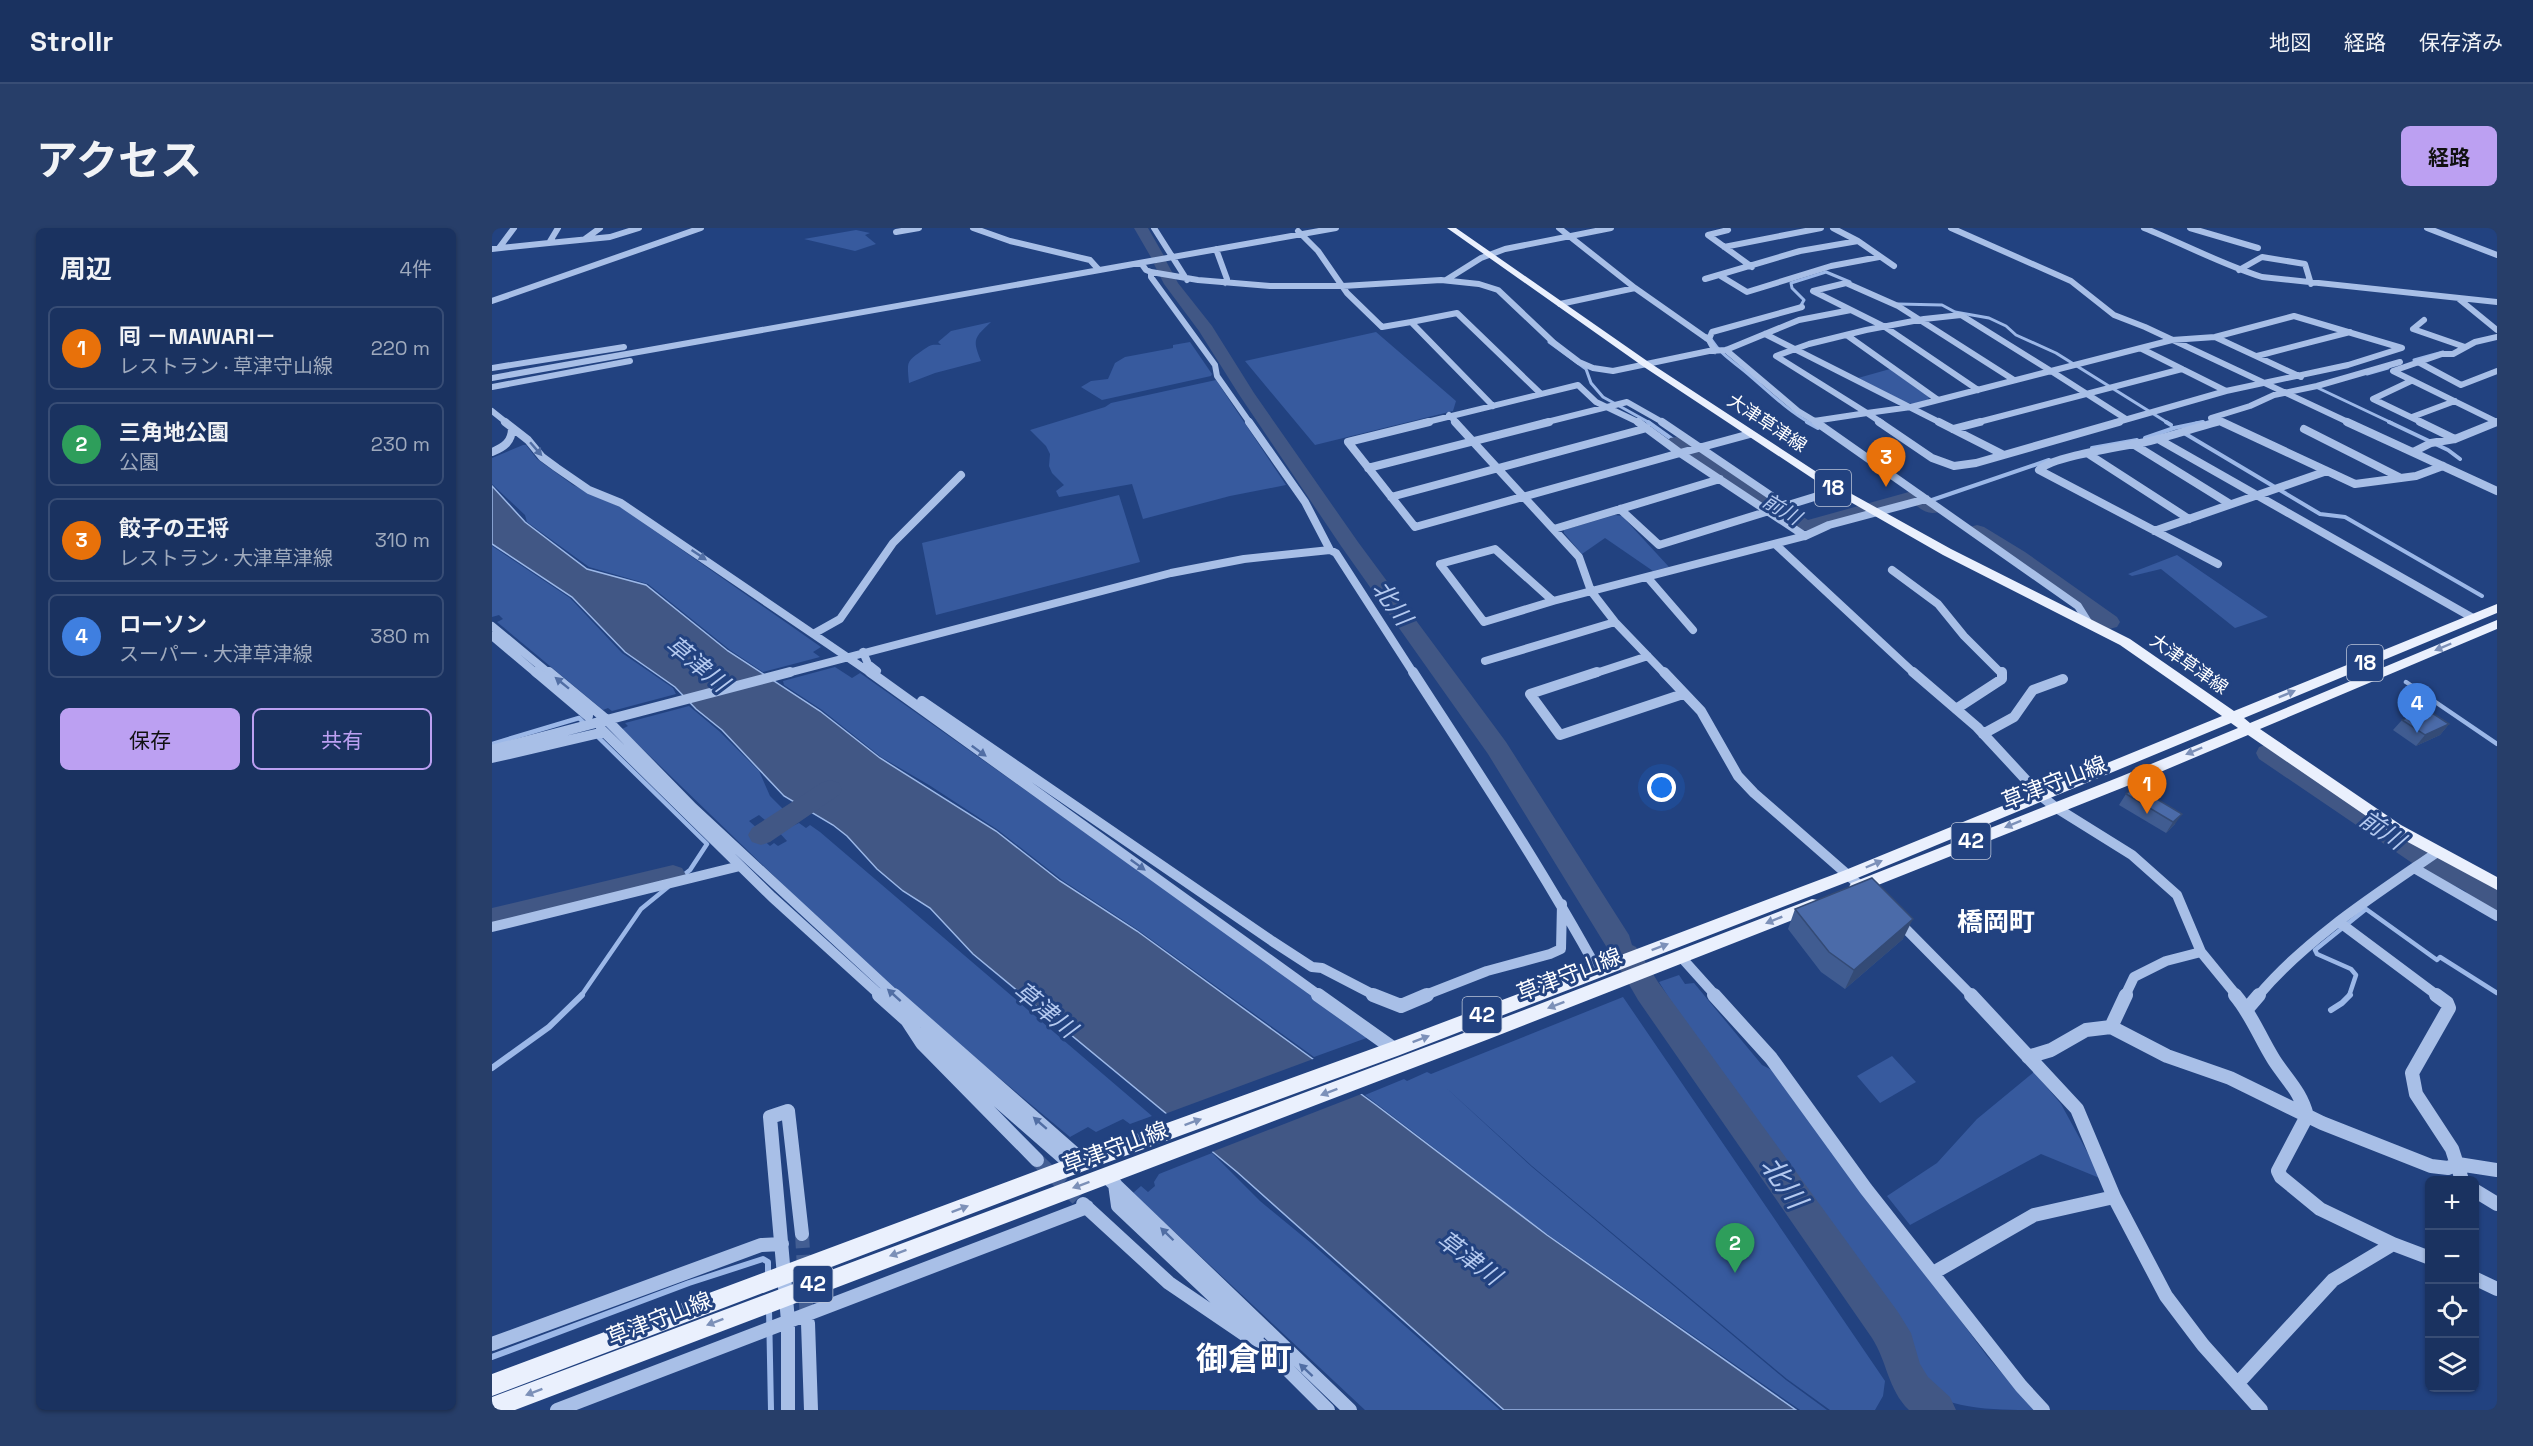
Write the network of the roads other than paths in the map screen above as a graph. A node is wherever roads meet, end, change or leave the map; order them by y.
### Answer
1 (514, 228) edge
2 (558, 228) edge
3 (600, 228) edge
4 (639, 228) edge
5 (701, 228) edge
6 (919, 228) edge
7 (973, 228) edge
8 (1155, 228) edge
9 (1296, 228) edge
10 (1336, 228) edge
11 (1451, 228) edge
12 (1559, 228) edge
13 (1611, 228) edge
14 (1726, 228) edge
15 (1821, 228) edge
16 (1833, 228) edge
17 (1951, 228) edge
18 (2144, 228) edge
19 (2190, 228) edge
20 (2427, 228) edge
21 (896, 232) dead end
22 (1301, 234) junction
23 (1569, 236) junction
24 (585, 239) junction
25 (1858, 241) junction
26 (549, 243) junction
27 (1724, 247) junction
28 (500, 248) junction
29 (2258, 248) dead end
30 (492, 249) edge
31 (1216, 249) junction
32 (1487, 255) junction
33 (2497, 255) edge
34 (1170, 257) junction
35 (1879, 257) junction
36 (1141, 263) junction
37 (1894, 266) dead end
38 (1752, 267) junction
39 (1098, 270) junction
40 (2239, 270) junction
41 (1153, 272) junction
42 (1719, 275) junction
43 (1705, 279) dead end
44 (1185, 280) junction
45 (1446, 280) junction
46 (1225, 282) junction
47 (2311, 284) junction
48 (1343, 286) junction
49 (1635, 288) junction
50 (2459, 299) junction
51 (492, 301) edge
52 (2497, 302) edge
53 (1560, 304) junction
54 (1802, 307) dead end
55 (1851, 310) junction
56 (1920, 320) junction
57 (2424, 321) dead end
58 (1411, 322) junction
59 (1885, 327) junction
60 (2497, 330) edge
61 (2350, 332) junction
62 (1765, 334) junction
63 (1848, 336) junction
64 (2215, 337) junction
65 (2497, 337) edge
66 (1706, 338) junction
67 (2172, 340) junction
68 (2465, 347) junction
69 (1793, 348) junction
70 (2142, 349) junction
71 (2440, 349) dead end
72 (647, 350) junction
73 (1726, 350) junction
74 (1715, 351) junction
75 (2257, 356) junction
76 (2420, 363) junction
77 (1647, 365) junction
78 (492, 368) edge
79 (2182, 369) junction
80 (2051, 371) junction
81 (2497, 371) edge
82 (2301, 377) junction
83 (492, 378) edge
84 (2014, 380) junction
85 (2411, 381) junction
86 (2262, 383) junction
87 (492, 387) edge
88 (1978, 390) junction
89 (2226, 391) junction
90 (1540, 393) junction
91 (2283, 393) junction
92 (2088, 394) junction
93 (1938, 400) junction
94 (2455, 401) junction
95 (1492, 406) junction
96 (1607, 407) junction
97 (1911, 407) junction
98 (492, 411) edge
99 (1868, 414) junction
100 (1449, 416) junction
101 (2412, 417) junction
102 (2126, 419) junction
103 (1814, 421) junction
104 (2198, 424) junction
105 (512, 428) junction
106 (1647, 428) junction
107 (1953, 429) junction
108 (2304, 429) dead end
109 (1750, 434) junction
110 (2148, 435) dead end
111 (2158, 439) junction
112 (2455, 439) junction
113 (1474, 441) junction
114 (2133, 444) junction
115 (1699, 449) junction
116 (492, 452) edge
117 (2413, 452) junction
118 (1681, 454) junction
119 (2002, 454) junction
120 (2090, 455) junction
121 (2443, 466) junction
122 (1368, 468) junction
123 (1498, 468) junction
124 (2327, 471) junction
125 (960, 474) dead end
126 (2399, 478) junction
127 (1720, 479) junction
128 (1837, 490) junction
129 (2497, 491) edge
130 (1391, 497) junction
131 (1526, 497) junction
132 (2257, 497) junction
133 (1926, 499) junction
134 (2230, 504) junction
135 (1784, 506) junction
136 (1620, 509) junction
137 (1771, 510) junction
138 (1877, 513) junction
139 (2188, 519) junction
140 (1554, 529) junction
141 (2154, 531) junction
142 (1805, 536) junction
143 (1775, 544) junction
144 (1330, 550) junction
145 (2218, 564) dead end
146 (1892, 570) dead end
147 (1648, 578) junction
148 (1591, 591) junction
149 (1553, 601) junction
150 (2497, 608) edge
151 (2473, 618) junction
152 (1615, 622) junction
153 (2088, 622) junction
154 (2497, 624) edge
155 (492, 626) edge
156 (1693, 630) dead end
157 (815, 633) junction
158 (492, 636) edge
159 (863, 652) junction
160 (847, 656) junction
161 (1648, 656) junction
162 (1485, 661) dead end
163 (2063, 679) dead end
164 (1683, 694) junction
165 (1956, 709) junction
166 (588, 716) dead end
167 (2233, 716) junction
168 (604, 727) junction
169 (2248, 728) junction
170 (1983, 734) junction
171 (492, 750) edge
172 (492, 758) edge
173 (2040, 795) junction
174 (2055, 807) junction
175 (2436, 853) junction
176 (740, 866) junction
177 (2414, 868) junction
178 (1849, 875) junction
179 (2497, 884) edge
180 (1861, 885) junction
181 (1562, 904) junction
182 (2497, 916) edge
183 (2339, 922) junction
184 (492, 927) edge
185 (1272, 941) junction
186 (1685, 949) junction
187 (2201, 952) junction
188 (1260, 953) junction
189 (1604, 978) junction
190 (2247, 1009) junction
191 (907, 1020) junction
192 (2111, 1027) junction
193 (1394, 1049) junction
194 (2028, 1058) junction
195 (2307, 1116) junction
196 (1037, 1160) tunnel mouth
197 (1079, 1164) junction
198 (2458, 1164) junction
199 (2497, 1170) edge
200 (2461, 1176) edge
201 (1110, 1180) junction
202 (2479, 1193) edge
203 (2115, 1197) junction
204 (2497, 1204) edge
205 (802, 1234) tunnel mouth
206 (782, 1244) junction
207 (2393, 1244) junction
208 (2425, 1256) edge
209 (1932, 1273) junction
210 (2479, 1280) edge
211 (785, 1285) junction
212 (2497, 1289) edge
213 (788, 1321) junction
214 (808, 1323) tunnel mouth
215 (492, 1344) edge
216 (1269, 1351) junction
217 (2238, 1383) junction
218 (492, 1385) edge
219 (492, 1408) edge
220 (556, 1410) edge
221 (788, 1410) edge
222 (811, 1410) edge
223 (1328, 1410) edge
224 (1350, 1410) edge
225 (2043, 1410) edge
226 (2261, 1410) edge

1 - 28 street
2 - 26 street
3 - 24 street
4 - 24 street
5 - 51 street
6 - 21 street
7 - 39 street
8 - 34 street
9 - 22 street
10 - 22 street
11 - 32 main road, 大津草津線 / 18
12 - 23 street
13 - 23 street
14 - 27 street
15 - 27 street
16 - 25 street
17 - 67 street
18 - 40 street
19 - 29 street
20 - 33 street
22 - 31 street
22 - 48 street
23 - 32 street
23 - 49 street
24 - 26 street
25 - 35 street
25 - 38 street
26 - 28 street
27 - 38 street
28 - 30 street
31 - 34 street
31 - 46 street
32 - 45 street
32 - 53 main road, 大津草津線 / 18
34 - 36 street
34 - 44 street
35 - 37 street
35 - 42 street
36 - 39 street
36 - 41 street
38 - 42 street
39 - 72 street
40 - 47 street
40 - 47 street
41 - 44 street
41 - 144 street
42 - 43 street
44 - 46 street
45 - 48 street
45 - 77 street
46 - 48 street
47 - 50 street
48 - 58 street
49 - 53 street
49 - 66 street
50 - 52 street
50 - 60 street
53 - 77 main road, 大津草津線 / 18
54 - 66 street
55 - 56 street
55 - 59 street
55 - 62 street
56 - 59 street
56 - 80 street
56 - 84 street
57 - 68 street
58 - 90 street
58 - 95 street
59 - 63 street
59 - 88 street
61 - 64 street
61 - 75 street
61 - 82 street
62 - 69 street
62 - 73 street
63 - 69 street
63 - 93 street
64 - 67 street
64 - 75 street
65 - 68 street
66 - 74 street
67 - 70 street
67 - 86 street
68 - 76 street
69 - 97 street
69 - 99 street
70 - 79 street
70 - 80 street
71 - 91 street
72 - 78 street
72 - 83 street
72 - 87 street
73 - 74 street
73 - 103 street
74 - 77 street
75 - 82 street
76 - 81 street
76 - 85 street
77 - 109 main road, 大津草津線 / 18
79 - 89 street
79 - 92 street
80 - 84 street
80 - 92 street
82 - 86 street
84 - 88 street
85 - 94 street
85 - 101 street
86 - 89 street
86 - 91 street
88 - 93 street
89 - 102 street
90 - 95 street
90 - 96 street
91 - 104 street
91 - 117 street
92 - 102 street
92 - 107 street
93 - 97 street
94 - 101 street
94 - 112 street
95 - 100 street
96 - 106 street
96 - 113 street
96 - 115 street
97 - 99 street
97 - 107 street
98 - 105 street
99 - 103 street
99 - 119 street
100 - 113 street
100 - 122 street
101 - 112 street
102 - 119 street
103 - 133 street
104 - 110 street
104 - 111 street
104 - 124 street
105 - 116 street
105 -> 157 street
106 - 118 street
106 - 123 street
107 - 119 street
108 - 126 street
109 - 115 street
109 - 128 main road, 大津草津線 / 18
111 - 114 street
111 - 132 street
112 - 117 street
113 - 122 street
113 - 123 street
114 - 120 street
114 - 134 street
115 - 118 street
115 - 135 street
117 - 121 street
118 - 127 street
118 - 131 street
120 - 139 street
120 - 141 street
121 - 126 street
121 - 129 street
122 - 130 street
123 - 130 street
123 - 131 street
124 - 126 street
124 - 132 street
125 - 157 street
127 - 136 street
127 - 137 street
128 - 135 street
128 - 138 main road, 大津草津線 / 18
130 - 131 street
131 - 140 street
132 - 134 street
132 - 151 street
133 - 138 street
133 - 153 street
134 - 139 street
135 - 137 street
136 - 137 street
136 - 140 street
137 - 142 street
138 - 142 street
138 - 153 main road, 大津草津線 / 18
139 - 141 street
140 - 148 street
141 - 145 street
142 - 143 street
143 - 147 street
143 - 165 street
144 - 159 street
144 - 181 street
146 - 165 street
147 - 148 street
147 - 156 street
148 - 149 street
148 - 152 street
149 - 149 street
150 - 151 main road, 大津草津線 / 18
167 -> 151 main road, 大津草津線 / 18
152 - 161 street
152 - 162 street
153 - 167 main road, 大津草津線 / 18
154 -> 169 main road, 18
168 -> 155 street
157 - 160 street
158 - 166 street
159 - 160 street
159 - 185 street
160 - 168 street
160 -> 188 street
161 - 164 street
161 - 164 street
163 - 170 street
164 - 178 street
165 - 170 street
167 - 169 main road, 大津草津線 / 18
167 - 173 main road, 草津守山線 / 42
168 - 171 street
168 - 172 street
168 - 176 street
197 -> 168 street
169 -> 174 main road, 草津守山線 / 42
169 - 175 main road
170 - 173 street
173 - 174 street
178 -> 173 main road, 草津守山線 / 42
174 -> 180 main road, 草津守山線 / 42
174 - 187 street
175 - 177 street
175 - 179 main road
176 - 184 street
176 - 191 street
177 - 182 street
177 - 183 street
178 - 180 street
178 - 186 main road, 草津守山線 / 42
180 -> 186 main road, 草津守山線 / 42
180 - 194 street
181 - 185 street
181 - 189 street
183 - 190 street
183 - 198 street
185 - 188 street
186 - 189 main road, 草津守山線 / 42
186 - 209 street
187 - 190 street
187 - 192 street
188 - 193 street
193 -> 189 main road, 草津守山線 / 42
189 -> 201 main road, 草津守山線 / 42
190 - 195 street
191 - 196 street
191 - 197 street
192 - 194 street
192 - 195 street
197 -> 193 main road, 草津守山線 / 42
194 - 203 street
195 - 198 street
195 - 207 street
211 -> 197 main road, 草津守山線 / 42
198 - 199 street
198 - 200 street
201 -> 211 main road, 草津守山線 / 42
201 - 216 street
224 -> 201 street
202 - 204 street
203 - 209 street
203 - 217 street
205 - 206 street
206 - 211 street
206 - 215 street
207 - 208 street
207 - 217 street
209 - 225 street
210 - 212 street
211 - 213 street
211 - 218 main road, 草津守山線 / 42
211 -> 219 main road, 草津守山線 / 42
213 - 216 street
213 - 220 street
213 - 221 street
214 - 222 street
216 - 223 street
217 - 226 street

